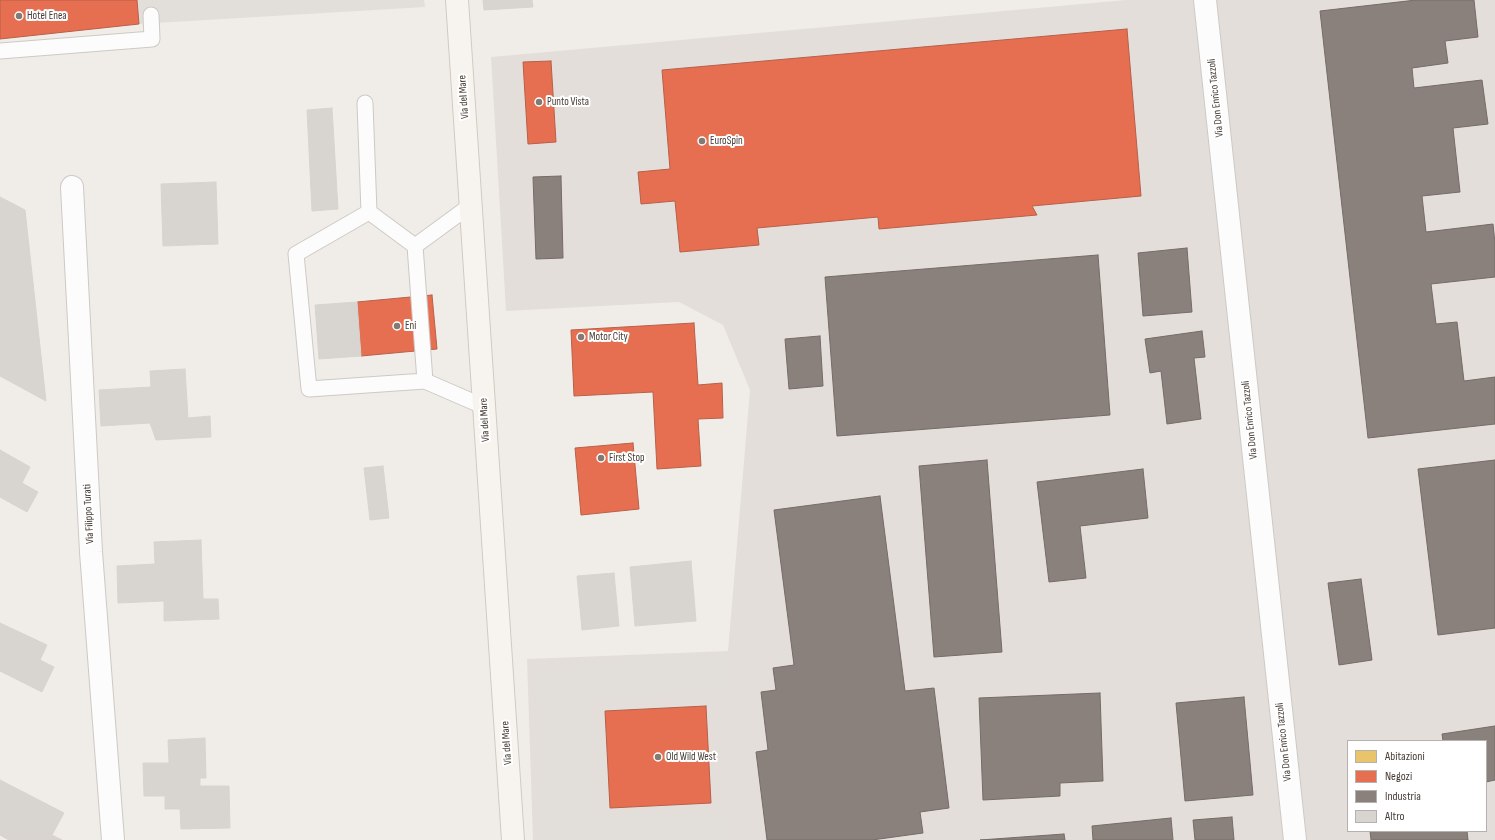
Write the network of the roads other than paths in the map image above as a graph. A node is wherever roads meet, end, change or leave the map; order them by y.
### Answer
1 (457, 0) edge
2 (1205, 0) edge
3 (151, 14) dead end
4 (0, 51) edge
5 (365, 103) dead end
6 (72, 187) dead end
7 (471, 205) junction
8 (369, 212) junction
9 (415, 246) junction
10 (425, 381) junction
11 (485, 407) junction
12 (113, 840) edge
13 (513, 840) edge
14 (1295, 840) edge

1 - 7 main road, Via del Mare
2 - 14 street, Via Don Enrico Tazzoli
3 - 4 lane
5 - 8 lane
6 - 12 street, Via Filippo Turati
7 - 9 lane
7 - 11 main road, Via del Mare
8 - 9 lane
8 - 10 lane
9 - 10 lane
10 - 11 lane
11 - 13 main road, Via del Mare

